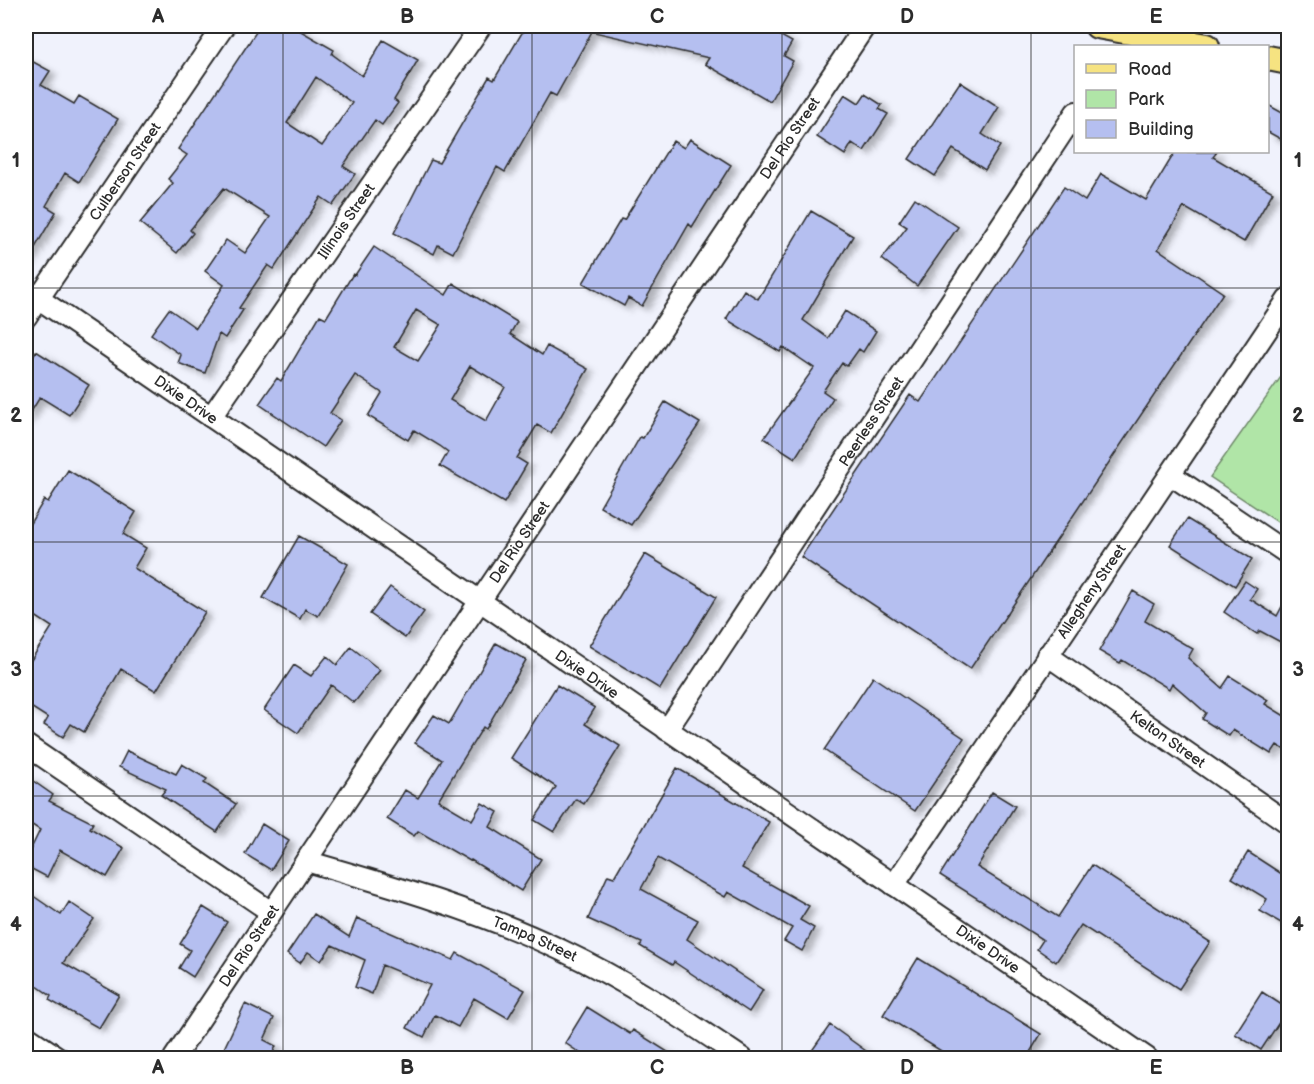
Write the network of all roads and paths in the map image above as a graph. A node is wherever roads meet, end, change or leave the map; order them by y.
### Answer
1 (224, 26) edge
2 (481, 26) edge
3 (865, 26) edge
4 (1097, 26) edge
5 (1127, 35) edge
6 (1199, 45) edge
7 (1269, 58) edge
8 (1288, 62) edge
9 (1074, 115) edge
10 (32, 294) edge
11 (1288, 299) edge
12 (26, 317) edge
13 (211, 417) junction
14 (1171, 475) junction
15 (1288, 554) edge
16 (479, 601) junction
17 (1047, 655) junction
18 (667, 730) junction
19 (26, 745) edge
20 (1288, 823) edge
21 (306, 861) junction
22 (894, 885) junction
23 (271, 912) junction
24 (26, 1036) edge
25 (59, 1059) edge
26 (174, 1059) edge
27 (742, 1059) edge
28 (1147, 1059) edge

1 - 10 street, Culberson Street
2 - 13 street, Illinois Street
3 - 16 street, Del Rio Street
4 - 5 main road
5 - 6 main road
7 - 8 main road
9 - 18 street, Peerless Street
10 - 12 street, Culberson Street
10 - 13 street, Dixie Drive
11 - 14 street, Allegheny Street
13 - 16 street, Dixie Drive
14 - 15 street
14 - 17 street, Allegheny Street
16 - 18 street, Dixie Drive
16 - 21 street, Del Rio Street
17 - 20 street, Kelton Street
17 - 22 street, Allegheny Street
18 - 22 street, Dixie Drive
19 - 23 street
21 - 23 street, Del Rio Street
21 - 27 street, Tampa Street
22 - 28 street, Dixie Drive
23 - 26 street, Del Rio Street
24 - 25 street

